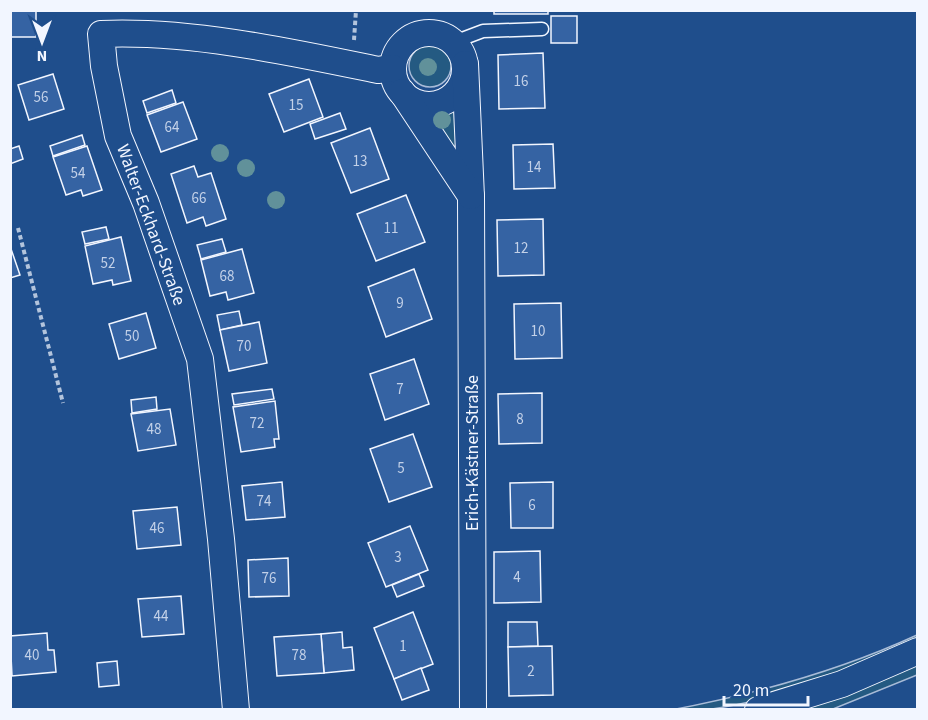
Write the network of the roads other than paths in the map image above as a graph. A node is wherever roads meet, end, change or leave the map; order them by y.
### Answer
1 (542, 28) dead end
2 (459, 53) junction
3 (397, 80) junction
4 (471, 197) junction
5 (918, 651) edge
6 (236, 710) edge
7 (473, 710) edge
8 (758, 710) edge

1 - 2 lane
2 - 3 street
2 - 3 street
2 - 4 street, Erich-Kästner-Straße
3 - 4 street
3 - 6 street, Walter-Eckhard-Straße
4 - 7 street, Erich-Kästner-Straße
5 - 8 street

